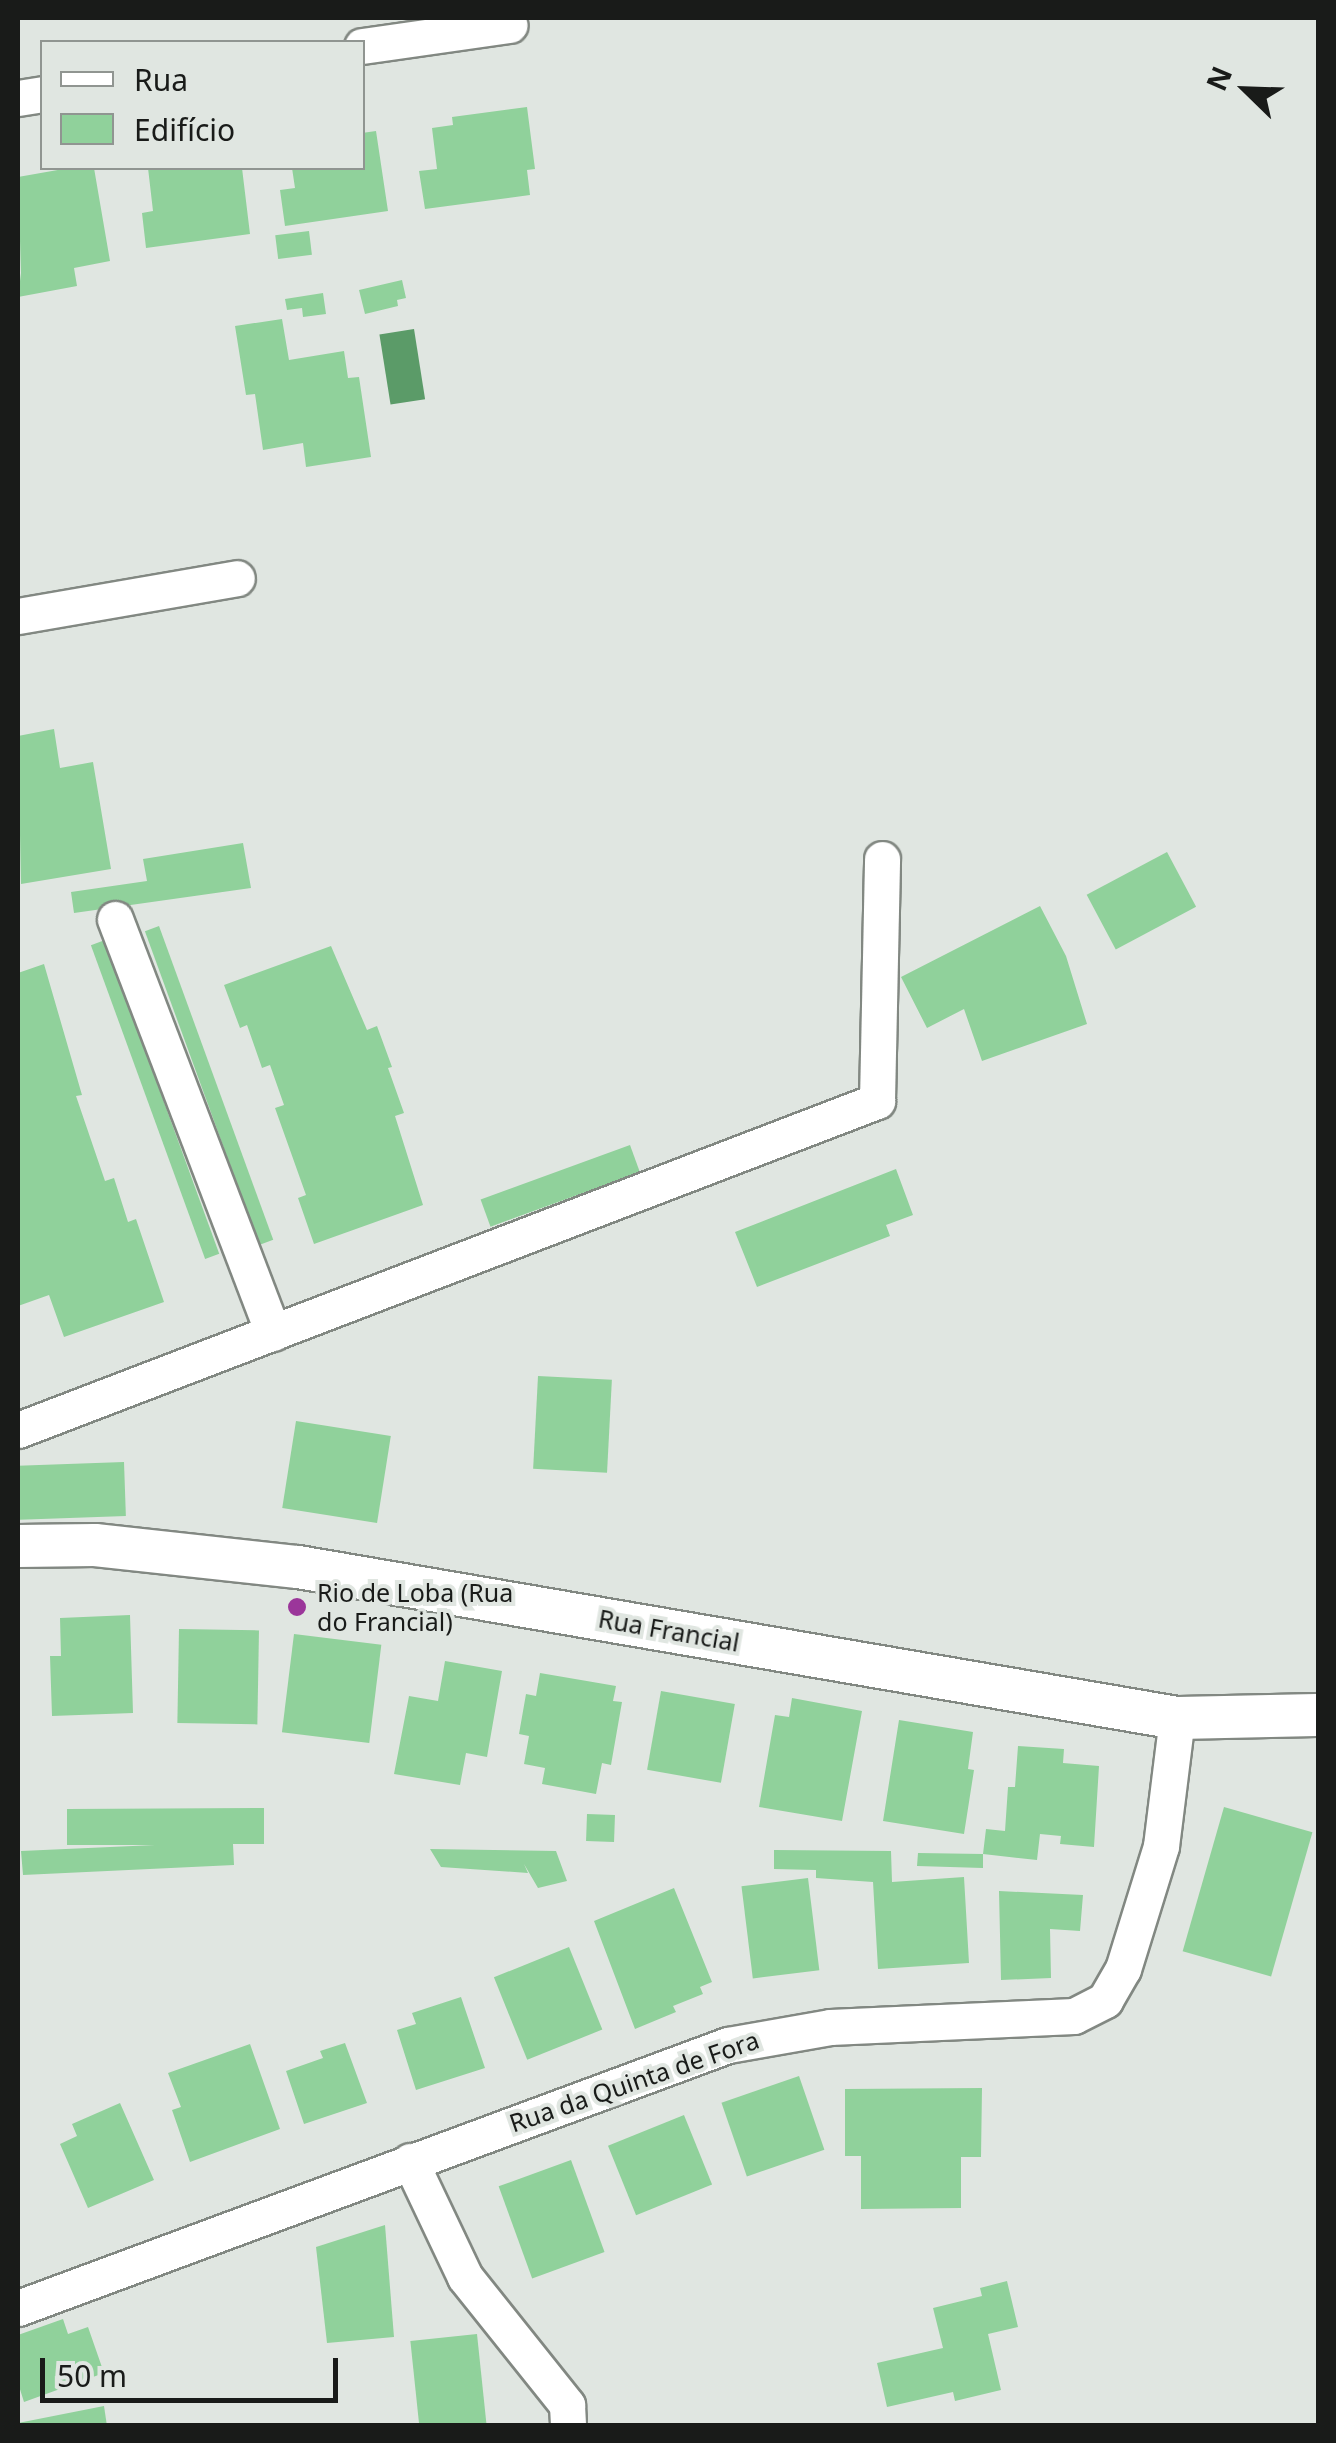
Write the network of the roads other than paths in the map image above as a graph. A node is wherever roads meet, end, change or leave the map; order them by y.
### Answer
1 (510, 25) dead end
2 (365, 46) edge
3 (236, 578) dead end
4 (18, 616) edge
5 (882, 860) dead end
6 (115, 919) dead end
7 (273, 1333) junction
8 (18, 1430) edge
9 (18, 1546) edge
10 (1318, 1715) edge
11 (1177, 1718) junction
12 (410, 2161) junction
13 (18, 2308) edge
14 (568, 2426) edge

1 - 2 street
3 - 4 street
5 - 7 street
6 - 7 street
7 - 8 street
9 - 11 street, Rua Francial
10 - 11 street, Rua Francial
11 - 12 street, Rua da Quinta de Fora
12 - 13 street, Rua da Quinta de Fora
12 - 14 street

